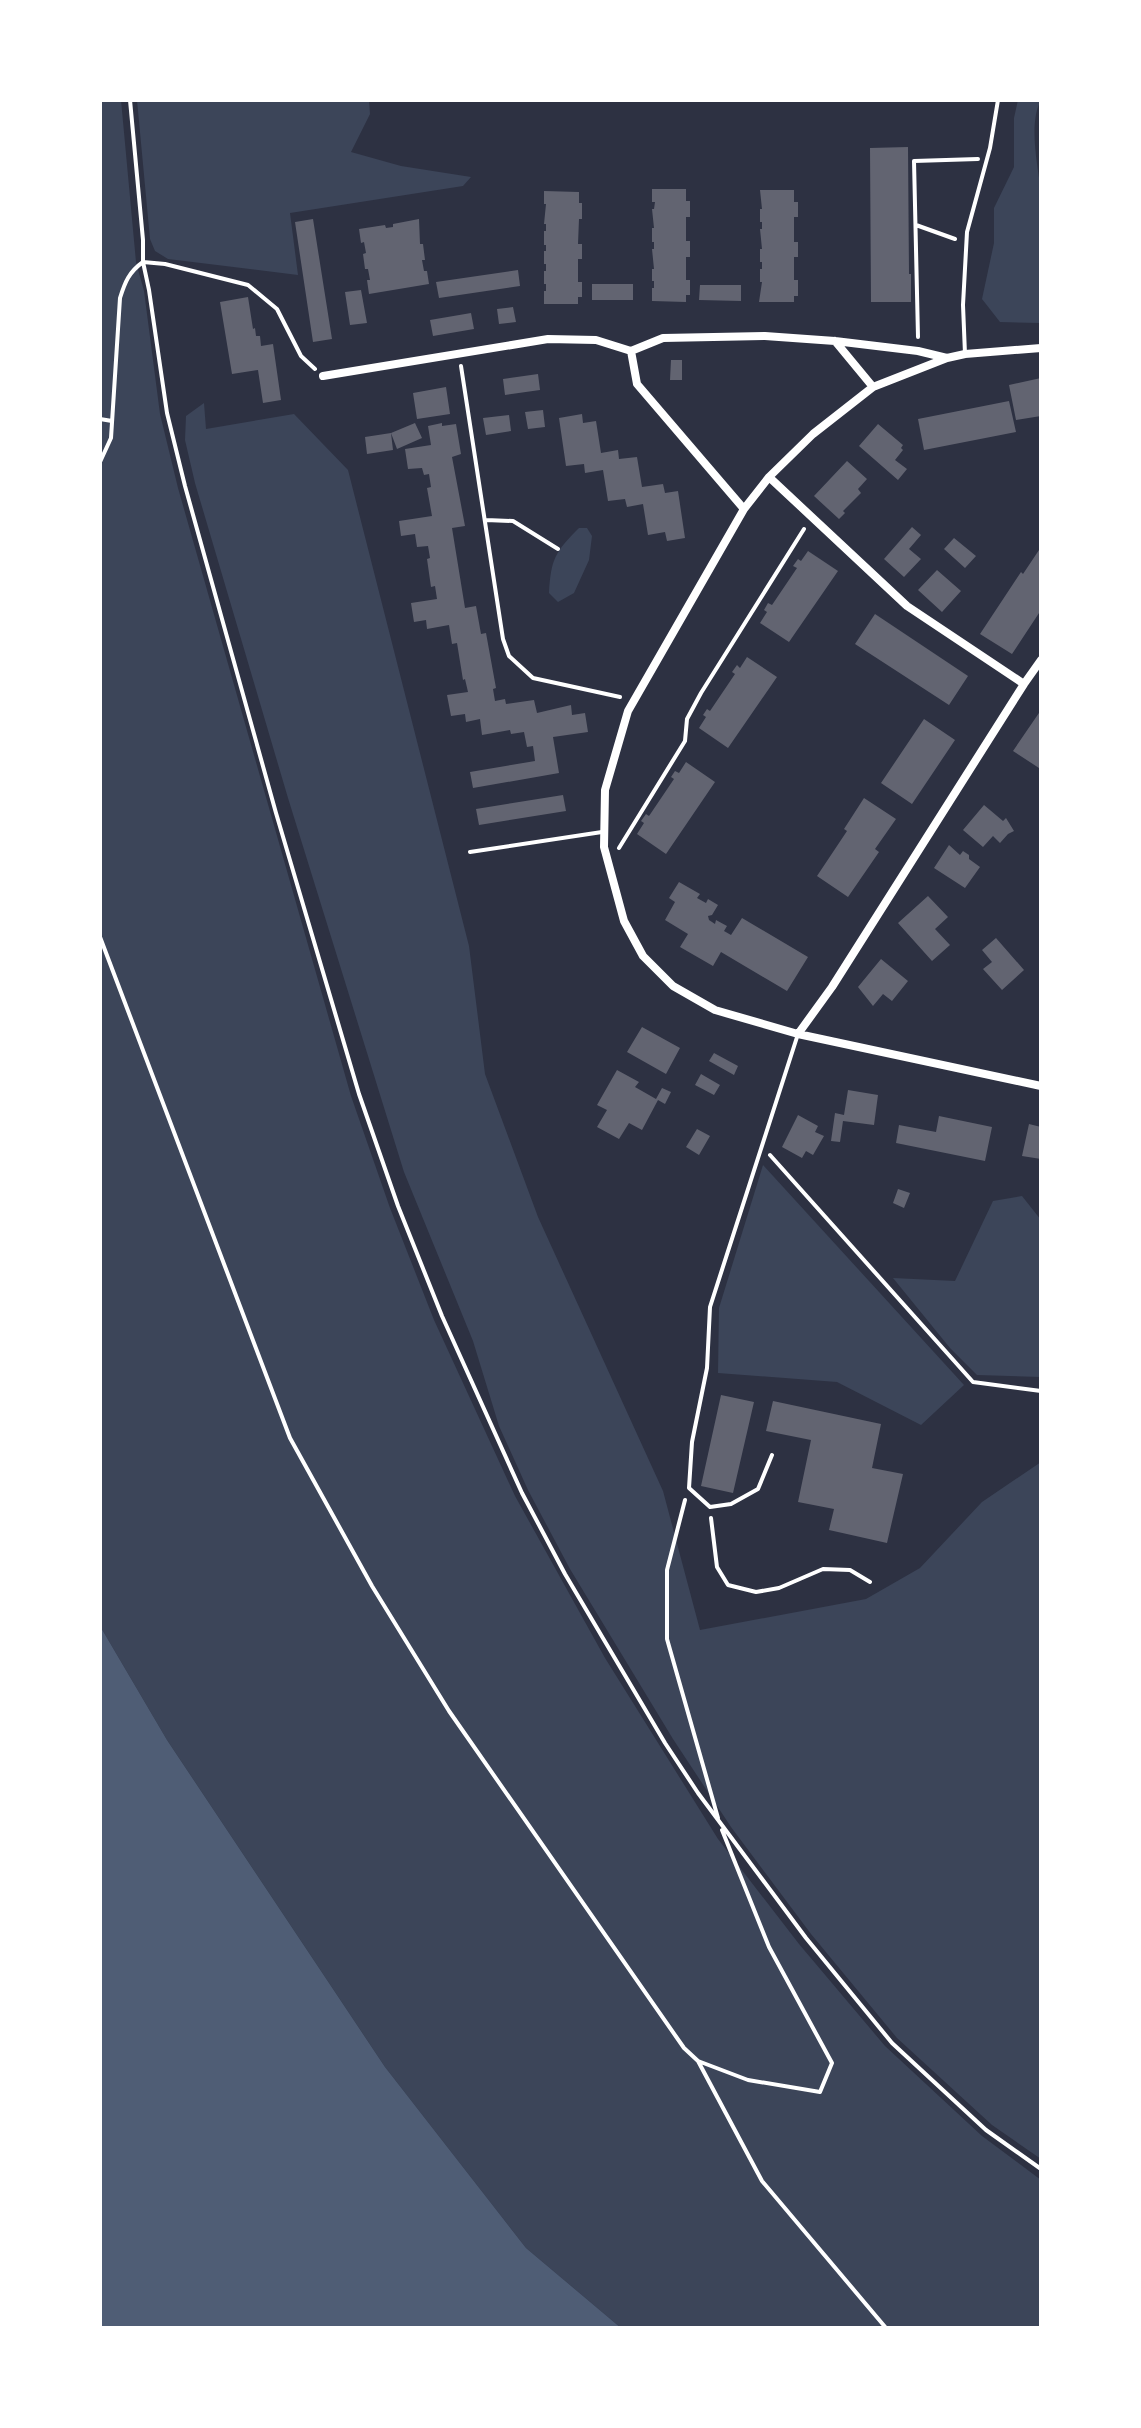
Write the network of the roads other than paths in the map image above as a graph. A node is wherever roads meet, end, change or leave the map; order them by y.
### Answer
1 (998, 100) edge
2 (835, 341) junction
3 (1041, 348) edge
4 (631, 351) junction
5 (965, 354) junction
6 (947, 358) junction
7 (323, 376) road end
8 (873, 387) junction
9 (769, 477) junction
10 (744, 509) junction
11 (1041, 660) edge
12 (1024, 684) junction
13 (605, 832) junction
14 (470, 852) dead end
15 (798, 1034) junction
16 (1041, 1086) edge
17 (772, 1455) dead end

1 - 5 lane
2 - 4 street
2 - 6 street
2 - 8 street
3 - 5 street
4 - 7 street
4 - 10 street
5 - 6 street
6 - 8 street
8 - 9 street
9 - 10 street
9 - 12 street
10 - 13 street
11 - 12 street
12 - 15 street
13 - 14 lane
13 - 15 street
15 - 16 street
15 - 17 lane

